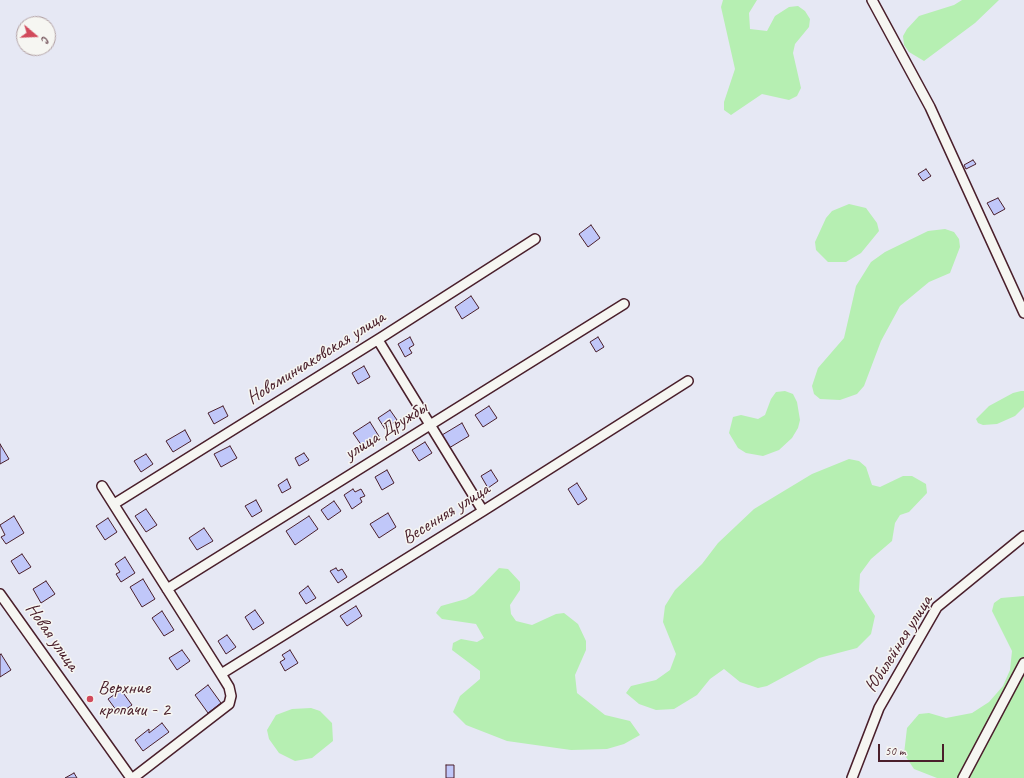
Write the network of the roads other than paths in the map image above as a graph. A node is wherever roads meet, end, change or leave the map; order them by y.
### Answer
1 (872, 0) edge
2 (535, 239) dead end
3 (624, 304) dead end
4 (1024, 313) edge
5 (378, 340) junction
6 (688, 381) dead end
7 (430, 424) junction
8 (102, 486) dead end
9 (114, 504) junction
10 (483, 512) junction
11 (1024, 536) edge
12 (167, 589) junction
13 (0, 594) edge
14 (1024, 663) edge
15 (221, 674) junction
16 (132, 778) edge
17 (852, 778) edge
18 (963, 778) edge

1 - 4 street
2 - 5 street, Новоминчаковская улица
3 - 7 street, улица Дружбы
5 - 7 street
5 - 9 street, Новоминчаковская улица
6 - 10 street, Весенняя улица
7 - 10 street
7 - 12 street, улица Дружбы
8 - 9 street
9 - 12 street
10 - 15 street, Весенняя улица
11 - 17 street, Юбилейная улица
12 - 15 street
13 - 16 street, Новая улица
14 - 18 street
15 - 16 street

